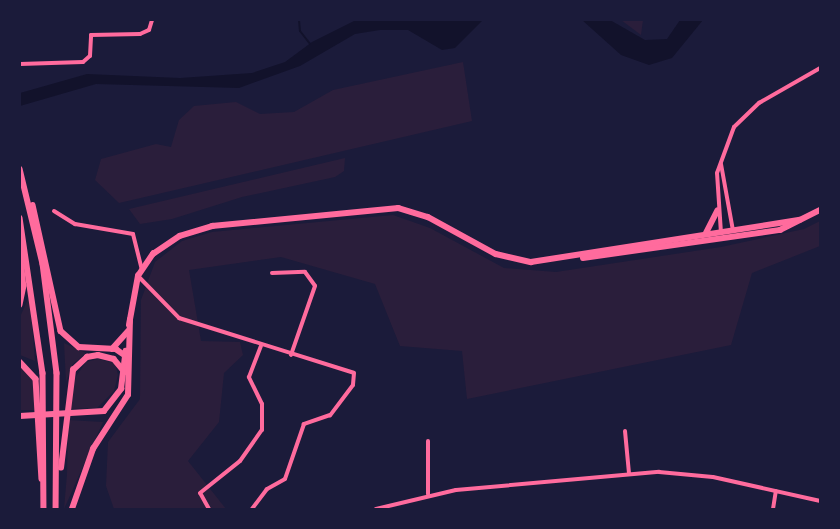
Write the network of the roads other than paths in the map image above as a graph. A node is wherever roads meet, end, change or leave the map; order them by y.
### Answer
1 (152, 20) edge
2 (20, 64) edge
3 (820, 68) edge
4 (720, 162) junction
5 (20, 169) edge
6 (27, 192) junction
7 (820, 210) edge
8 (54, 211) dead end
9 (717, 211) junction
10 (20, 218) edge
11 (800, 220) junction
12 (732, 230) junction
13 (703, 234) junction
14 (721, 235) junction
15 (734, 237) junction
16 (20, 250) edge
17 (571, 259) junction
18 (142, 269) junction
19 (272, 274) dead end
20 (138, 276) junction
21 (20, 304) edge
22 (130, 320) junction
23 (128, 331) junction
24 (261, 346) junction
25 (112, 348) junction
26 (126, 356) junction
27 (291, 356) junction
28 (20, 362) edge
29 (125, 372) junction
30 (22, 416) edge
31 (625, 431) dead end
32 (428, 441) dead end
33 (629, 474) junction
34 (45, 490) junction
35 (776, 491) junction
36 (428, 494) junction
37 (56, 500) junction
38 (820, 501) edge
39 (386, 507) edge
40 (44, 509) edge
41 (56, 509) edge
42 (72, 509) edge
43 (209, 509) edge
44 (252, 509) edge
45 (376, 509) edge
46 (773, 509) edge

1 - 2 street
3 - 4 street
4 - 9 street
4 - 12 street
5 - 6 main road
6 - 25 main road
6 - 37 main road
7 - 11 main road
8 - 18 street
9 - 13 main road
9 - 14 street
10 - 34 main road
11 - 12 main road
11 - 15 main road
12 - 14 main road
12 - 15 street
13 - 14 main road
13 - 17 main road
14 - 15 main road
14 - 17 main road
16 - 21 main road
17 - 18 main road
18 - 20 main road
19 - 27 street
20 - 22 main road
20 - 24 street
22 - 23 main road
22 - 42 main road
23 - 25 main road
23 - 26 main road
24 - 27 street
24 - 43 street
25 - 26 main road
26 - 29 main road
27 - 44 street
28 - 34 main road
29 - 30 main road
29 - 37 main road
31 - 33 street
32 - 36 street
33 - 35 street
33 - 36 street
34 - 40 main road
35 - 38 street
35 - 46 street
36 - 39 street
37 - 41 main road
39 - 45 street

